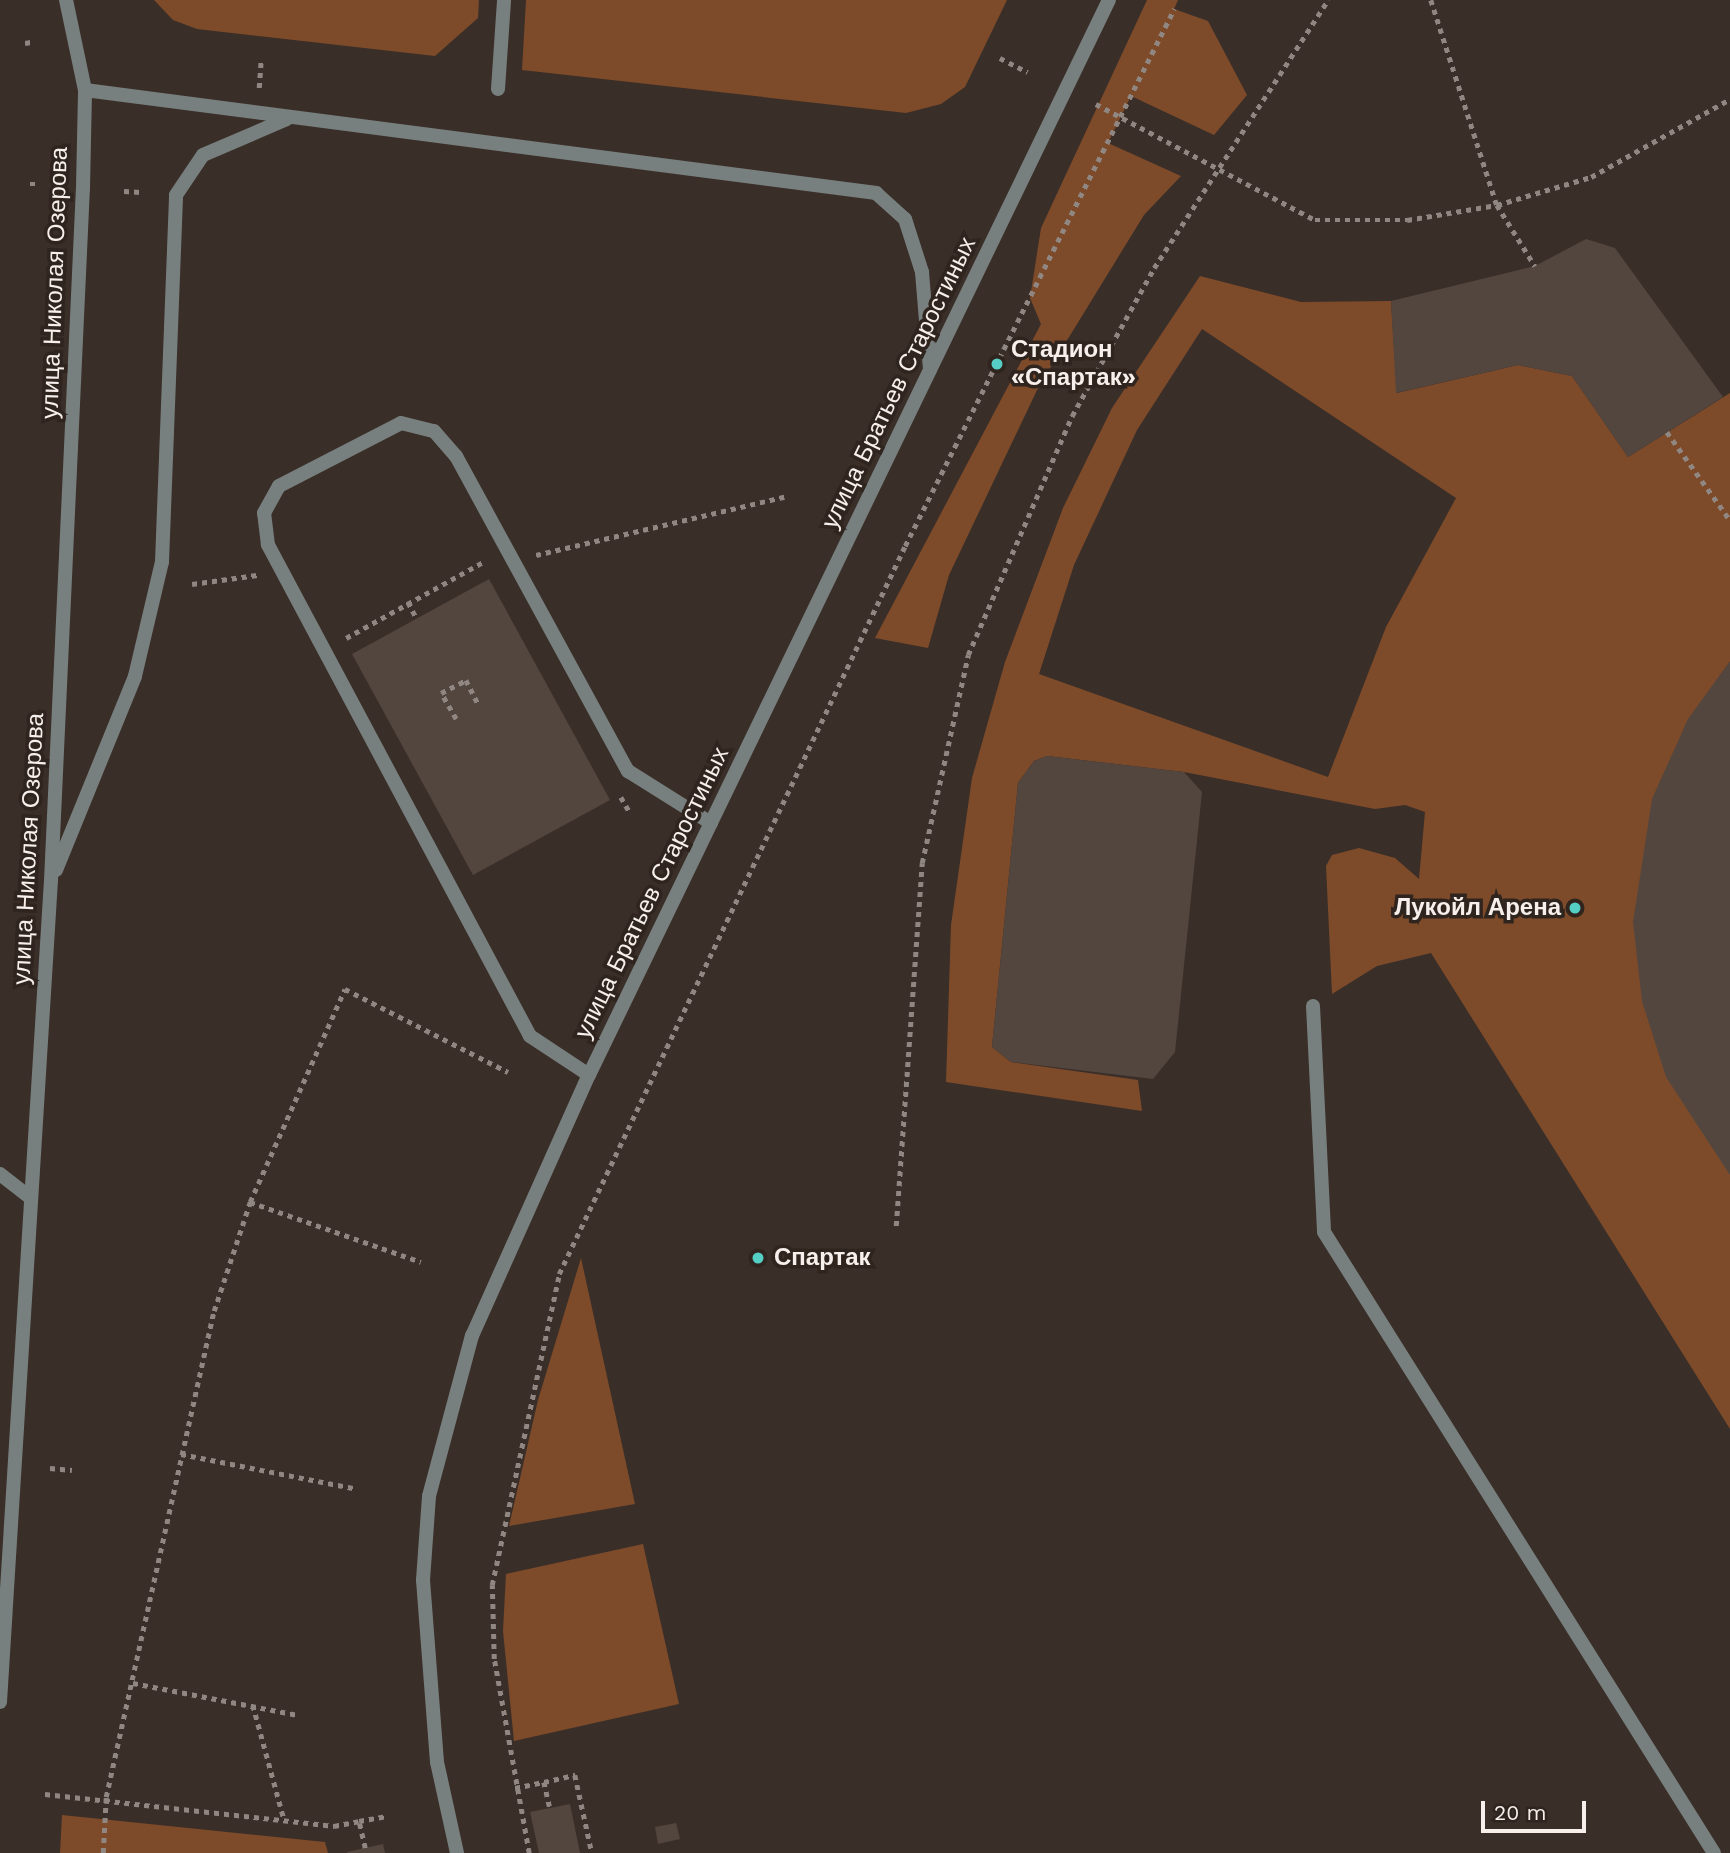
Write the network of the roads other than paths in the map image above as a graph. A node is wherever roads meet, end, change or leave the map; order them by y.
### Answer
1 (66, 0) edge
2 (504, 0) edge
3 (1109, 0) edge
4 (498, 89) dead end
5 (85, 90) junction
6 (292, 117) junction
7 (930, 371) junction
8 (711, 823) junction
9 (51, 881) junction
10 (1313, 1006) dead end
11 (589, 1075) junction
12 (0, 1174) edge
13 (31, 1198) junction
14 (4, 1569) edge
15 (0, 1696) edge
16 (0, 1702) edge
17 (457, 1853) edge
18 (1714, 1853) edge

1 - 5 street, улица Николая Озерова
2 - 4 street
3 - 7 street, улица Братьев Старостиных
5 - 6 street
5 - 9 street, улица Николая Озерова
6 - 7 street
6 - 9 street
7 - 8 street, улица Братьев Старостиных
8 - 11 street, улица Братьев Старостиных
8 - 11 street
9 - 13 street, улица Николая Озерова
10 - 18 street
11 - 17 street, улица Братьев Старостиных
12 - 13 street
13 - 14 street, улица Николая Озерова
14 - 15 street, улица Николая Озерова
15 - 16 street, улица Николая Озерова

